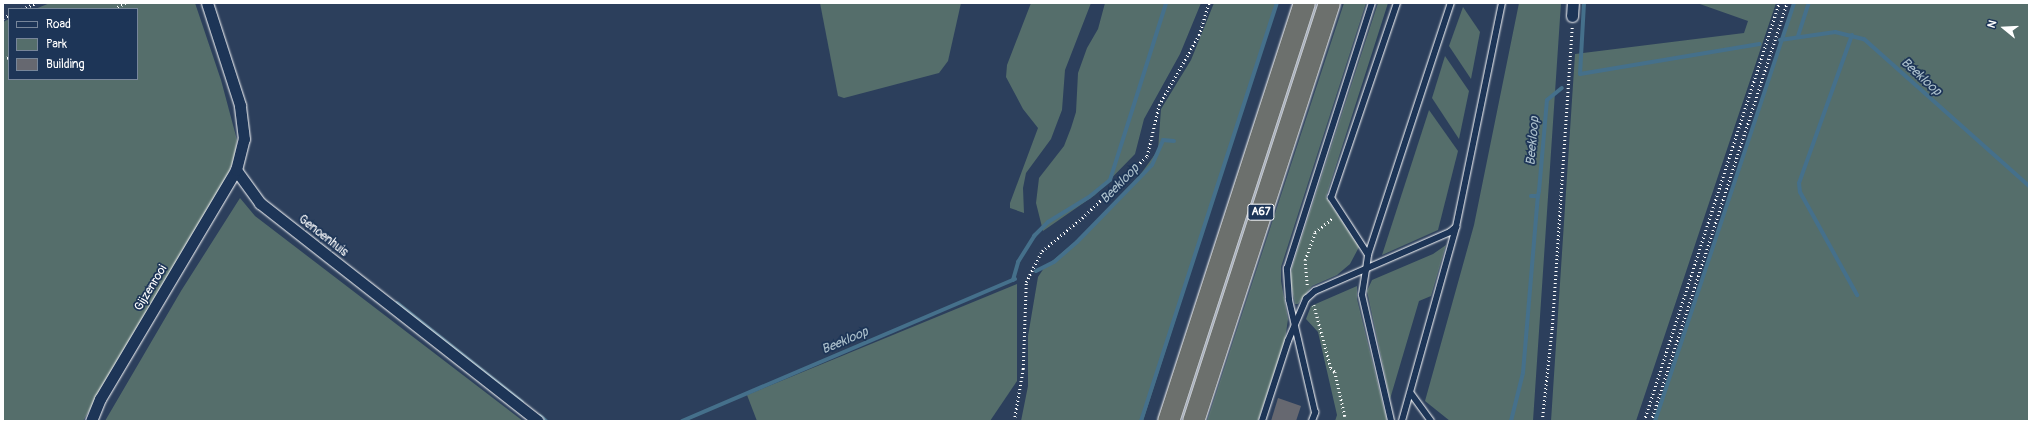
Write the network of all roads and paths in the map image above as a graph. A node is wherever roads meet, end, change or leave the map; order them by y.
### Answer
1 (36, 3) edge
2 (125, 3) edge
3 (207, 3) edge
4 (1209, 3) edge
5 (1304, 3) edge
6 (1329, 3) edge
7 (1372, 3) edge
8 (1396, 3) edge
9 (1451, 3) edge
10 (1502, 3) edge
11 (1573, 3) edge
12 (1779, 3) edge
13 (1787, 3) edge
14 (24, 8) edge
15 (116, 8) edge
16 (1572, 16) joint
17 (236, 170) junction
18 (1340, 212) junction
19 (1456, 227) junction
20 (1368, 255) junction
21 (1366, 270) junction
22 (1310, 295) junction
23 (1295, 321) junction
24 (1411, 393) junction
25 (91, 421) edge
26 (538, 421) edge
27 (1014, 421) edge
28 (1168, 421) edge
29 (1193, 421) edge
30 (1262, 421) edge
31 (1312, 421) edge
32 (1344, 421) edge
33 (1391, 421) edge
34 (1402, 421) edge
35 (1431, 421) edge
36 (1542, 421) edge
37 (1644, 421) edge
38 (1650, 421) edge

1 - 14 path
2 - 15 path
3 - 17 street
4 - 27 path
5 - 28 highway, A67
6 - 29 highway, A67
7 - 23 lane
8 - 18 lane
9 - 20 lane
10 - 19 lane
11 - 16 street
12 - 37 path
13 - 38 path
16 - 36 path
17 - 25 street, Gijzenrooi
17 - 26 street, Genoenhuis
18 - 20 lane
18 - 22 path
19 - 21 lane
19 - 24 lane
20 - 21 lane
21 - 22 lane
21 - 33 lane
22 - 23 lane
22 - 32 path
23 - 30 lane
23 - 31 lane
24 - 34 lane
24 - 35 lane

